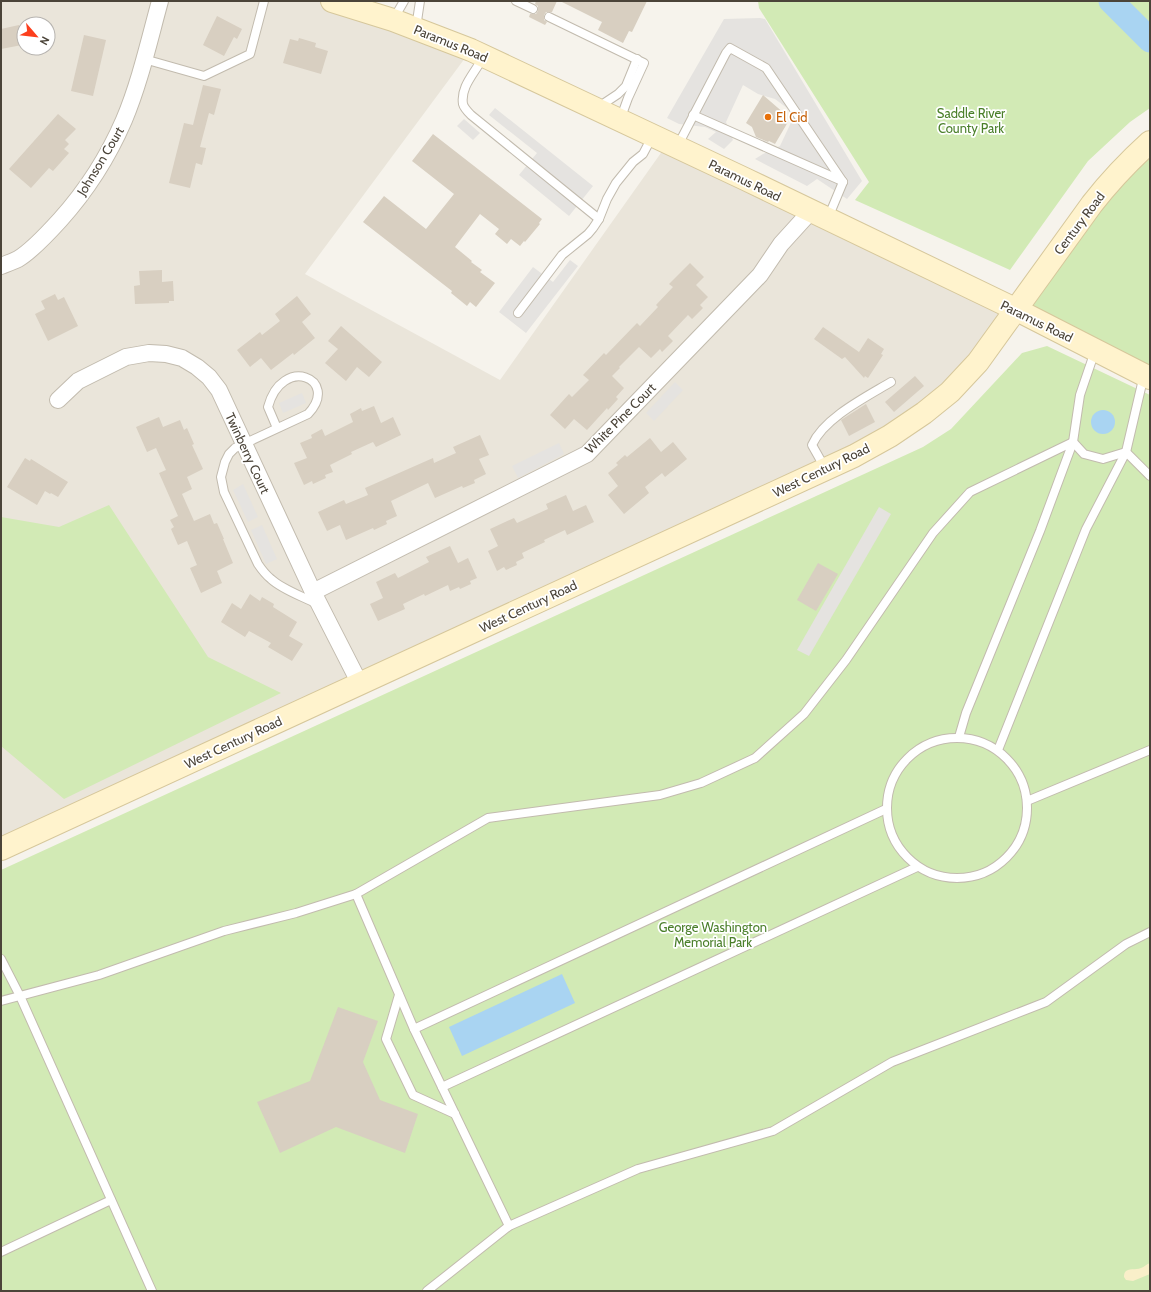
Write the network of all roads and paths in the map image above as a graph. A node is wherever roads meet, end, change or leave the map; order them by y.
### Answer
1 (160, 1) edge
2 (264, 1) edge
3 (332, 1) edge
4 (404, 1) edge
5 (420, 1) edge
6 (516, 1) edge
7 (533, 9) dead end
8 (549, 17) dead end
9 (393, 20) junction
10 (416, 28) junction
11 (483, 56) junction
12 (144, 59) junction
13 (641, 61) junction
14 (596, 109) junction
15 (693, 115) junction
16 (620, 120) junction
17 (653, 136) junction
18 (1150, 142) edge
19 (677, 148) junction
20 (843, 182) junction
21 (819, 215) junction
22 (599, 219) junction
23 (1, 266) edge
24 (1015, 310) junction
25 (518, 313) dead end
26 (1096, 350) junction
27 (1147, 376) edge
28 (891, 382) dead end
29 (58, 400) dead end
30 (277, 428) junction
31 (1073, 442) junction
32 (244, 444) junction
33 (1126, 452) junction
34 (825, 469) junction
35 (1150, 476) edge
36 (316, 598) junction
37 (360, 684) junction
38 (959, 737) junction
39 (998, 750) junction
40 (1150, 750) edge
41 (1027, 801) junction
42 (886, 809) junction
43 (1, 849) edge
44 (918, 866) junction
45 (356, 894) junction
46 (1150, 932) edge
47 (1, 959) edge
48 (399, 995) junction
49 (20, 996) junction
50 (1, 1001) edge
51 (414, 1029) junction
52 (442, 1087) junction
53 (455, 1114) junction
54 (111, 1200) junction
55 (509, 1226) junction
56 (1, 1252) edge
57 (152, 1291) edge
58 (427, 1291) edge

1 - 12 street, Johnson Court
2 - 12 lane
3 - 9 main road, Paramus Road
4 - 9 lane
5 - 10 lane
6 - 7 lane
8 - 13 lane
9 - 10 main road, Paramus Road
10 - 11 main road, Paramus Road
11 - 14 main road, Paramus Road
11 - 22 lane
12 - 23 street, Johnson Court
13 - 14 lane
13 - 16 lane
14 - 16 main road, Paramus Road
15 - 19 lane
15 - 20 lane
15 - 20 lane
16 - 17 main road, Paramus Road
17 - 19 main road, Paramus Road
17 - 22 lane
18 - 24 main road, Century Road
19 - 21 main road, Paramus Road
20 - 21 lane
21 - 24 main road, Paramus Road
21 - 36 street, White Pine Court
22 - 25 lane
24 - 26 main road, Paramus Road
24 - 34 main road, West Century Road
26 - 27 main road, Paramus Road
26 - 31 lane
27 - 33 lane
28 - 34 lane
29 - 32 street, Twinberry Court
30 - 30 lane
30 - 32 lane
31 - 33 lane
31 - 38 lane
31 - 45 lane
32 - 36 street, Twinberry Court
32 - 36 lane
33 - 35 lane
33 - 39 lane
34 - 37 main road, West Century Road
36 - 37 street, Twinberry Court
37 - 43 main road, West Century Road
38 - 39 lane
38 - 42 lane
39 - 41 lane
40 - 41 lane
41 - 44 lane
42 - 44 lane
42 - 51 lane
44 - 52 lane
45 - 48 lane
45 - 49 lane
46 - 55 lane
47 - 49 lane
48 - 51 lane
48 - 53 lane
49 - 50 lane
49 - 54 lane
51 - 52 lane
52 - 53 lane
53 - 55 lane
54 - 56 lane
54 - 57 lane
55 - 58 lane

